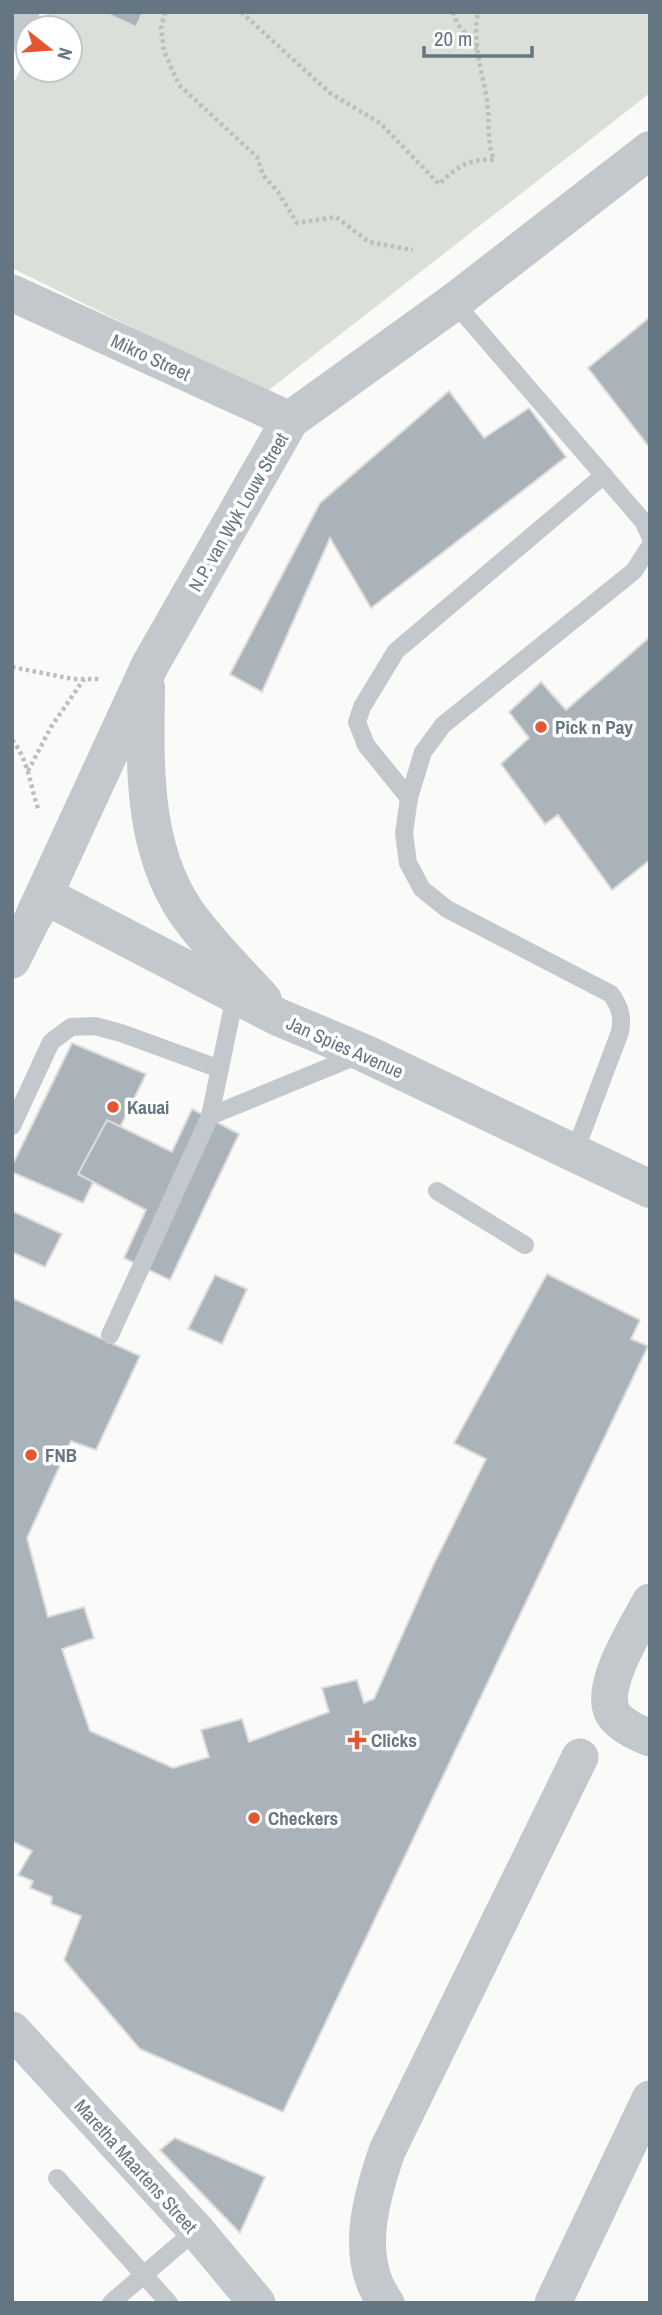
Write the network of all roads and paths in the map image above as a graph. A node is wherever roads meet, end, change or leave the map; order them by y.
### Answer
1 (21, 12) edge
2 (165, 12) edge
3 (241, 12) edge
4 (453, 12) edge
5 (478, 12) edge
6 (12, 32) edge
7 (477, 49) junction
8 (650, 150) edge
9 (413, 250) dead end
10 (12, 293) edge
11 (454, 302) junction
12 (290, 420) junction
13 (604, 475) junction
14 (650, 536) edge
15 (650, 546) edge
16 (150, 665) junction
17 (12, 667) edge
18 (83, 679) junction
19 (99, 679) dead end
20 (12, 740) edge
21 (28, 771) junction
22 (409, 798) junction
23 (39, 811) dead end
24 (40, 904) junction
25 (12, 960) edge
26 (235, 996) junction
27 (278, 1017) junction
28 (364, 1053) junction
29 (220, 1069) junction
30 (210, 1116) junction
31 (12, 1126) edge
32 (574, 1154) junction
33 (650, 1189) edge
34 (437, 1191) dead end
35 (526, 1245) dead end
36 (110, 1335) dead end
37 (650, 1602) edge
38 (650, 1738) edge
39 (580, 1757) dead end
40 (12, 2031) edge
41 (650, 2099) edge
42 (57, 2178) dead end
43 (196, 2230) junction
44 (142, 2274) junction
45 (111, 2303) edge
46 (169, 2303) edge
47 (257, 2303) edge
48 (386, 2303) edge
49 (554, 2303) edge

1 - 6 street
2 - 9 path
3 - 7 path
4 - 7 path
5 - 7 path
8 - 11 street, N.P. van Wyk Louw Street
10 - 12 street, Mikro Street
11 - 12 street, N.P. van Wyk Louw Street
11 - 13 lane
12 - 16 street, N.P. van Wyk Louw Street
13 - 14 lane
13 - 22 lane
15 - 22 lane
16 - 24 street, N.P. van Wyk Louw Street
16 - 27 street
17 - 18 path
18 - 19 path
18 - 21 path
20 - 21 path
21 - 23 path
22 - 32 lane
24 - 25 street
24 - 26 street, Jan Spies Avenue
26 - 27 street, Jan Spies Avenue
26 - 29 lane
27 - 28 street, Jan Spies Avenue
28 - 30 lane
28 - 32 street, Jan Spies Avenue
29 - 30 lane
29 - 31 lane
30 - 36 lane
32 - 33 street, Jan Spies Avenue
34 - 35 lane
37 - 38 street
39 - 48 street
40 - 43 street, Maretha Maartens Street
41 - 49 street
42 - 44 lane
43 - 44 lane
43 - 47 street, Maretha Maartens Street
44 - 45 lane
44 - 46 lane

